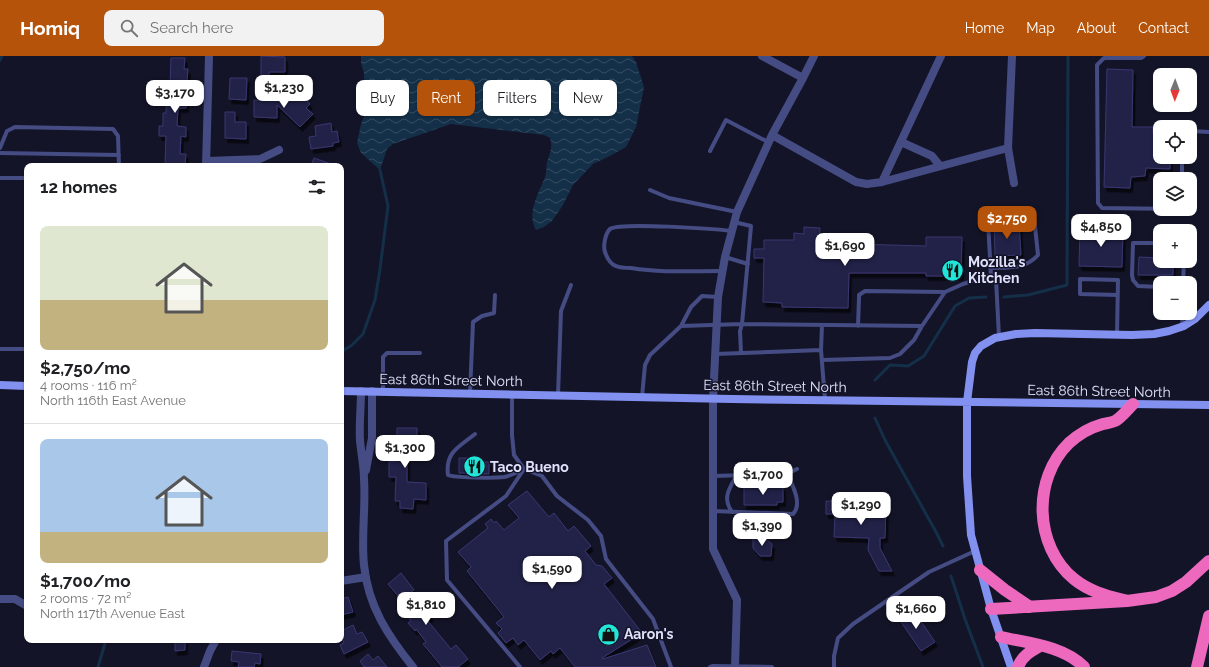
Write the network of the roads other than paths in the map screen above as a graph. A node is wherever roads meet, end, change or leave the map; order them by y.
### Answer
1 (209, 56) edge
2 (762, 56) edge
3 (814, 56) edge
4 (941, 56) edge
5 (1144, 56) edge
6 (1010, 57) edge
7 (803, 78) junction
8 (1197, 131) edge
9 (1209, 132) edge
10 (772, 134) junction
11 (901, 142) junction
12 (769, 143) junction
13 (0, 148) edge
14 (1008, 148) junction
15 (279, 150) dead end
16 (710, 151) dead end
17 (0, 153) edge
18 (119, 155) junction
19 (119, 163) edge
20 (207, 163) edge
21 (940, 166) junction
22 (0, 178) edge
23 (24, 178) edge
24 (882, 182) junction
25 (1014, 183) dead end
26 (650, 190) dead end
27 (1153, 209) edge
28 (737, 212) junction
29 (734, 222) junction
30 (732, 231) junction
31 (1153, 243) edge
32 (725, 257) junction
33 (748, 264) junction
34 (990, 268) junction
35 (722, 271) junction
36 (991, 276) junction
37 (571, 285) dead end
38 (1153, 287) edge
39 (945, 292) junction
40 (495, 295) dead end
41 (1118, 295) junction
42 (718, 297) junction
43 (1209, 305) edge
44 (1182, 320) edge
45 (742, 324) junction
46 (716, 325) junction
47 (822, 325) junction
48 (681, 326) junction
49 (858, 326) junction
50 (922, 326) junction
51 (1182, 327) junction
52 (1117, 334) junction
53 (999, 337) junction
54 (0, 348) edge
55 (24, 349) edge
56 (821, 350) junction
57 (420, 353) dead end
58 (741, 353) junction
59 (715, 354) junction
60 (822, 360) junction
61 (0, 385) edge
62 (24, 386) edge
63 (344, 391) edge
64 (361, 391) junction
65 (372, 391) junction
66 (383, 392) junction
67 (470, 393) junction
68 (512, 394) junction
69 (558, 395) junction
70 (642, 397) junction
71 (713, 399) junction
72 (825, 400) junction
73 (967, 402) junction
74 (1133, 404) junction
75 (1209, 405) edge
76 (475, 434) dead end
77 (524, 469) junction
78 (797, 469) dead end
79 (787, 474) junction
80 (737, 475) junction
81 (713, 476) junction
82 (364, 479) junction
83 (713, 511) junction
84 (732, 512) junction
85 (975, 551) junction
86 (1209, 561) edge
87 (980, 570) junction
88 (366, 577) junction
89 (344, 580) edge
90 (0, 599) edge
91 (1127, 601) junction
92 (24, 604) edge
93 (1030, 607) junction
94 (991, 609) junction
95 (1209, 616) edge
96 (1001, 637) junction
97 (214, 643) edge
98 (1040, 646) junction
99 (735, 666) edge
100 (204, 667) edge
101 (413, 667) edge
102 (520, 667) edge
103 (671, 667) edge
104 (710, 667) edge
105 (772, 667) edge
106 (834, 667) edge
107 (1011, 667) edge
108 (1018, 667) edge
109 (1084, 667) edge
110 (1197, 667) edge

1 - 20 street
2 - 7 street
3 - 7 street
4 - 11 street
5 - 27 lane
6 - 14 street
7 - 10 street
8 - 9 lane
10 - 12 street
10 - 24 street
11 - 21 street
11 - 24 street
12 - 16 lane
12 - 28 street
13 - 18 lane
14 - 21 street
14 - 25 street
15 - 20 street
17 - 18 lane
18 - 19 lane
21 - 24 street
22 - 23 lane
26 - 28 lane
28 - 29 street
29 - 30 street
29 - 33 lane
30 - 32 street
30 - 35 lane
31 - 38 lane
32 - 33 lane
32 - 35 street
33 - 45 lane
34 - 34 lane
34 - 36 lane
35 - 42 street
36 - 39 lane
36 - 53 lane
37 - 69 lane
39 - 49 lane
39 - 50 lane
40 - 67 lane
41 - 41 lane
41 - 52 lane
42 - 46 street
42 - 48 lane
43 - 51 main road
44 - 51 lane
45 - 46 lane
45 - 47 lane
45 - 58 lane
46 - 48 lane
46 - 59 street
47 - 49 lane
47 - 56 lane
48 - 70 lane
49 - 50 lane
50 - 60 lane
51 - 52 main road
52 - 53 main road
53 - 73 main road
54 - 55 lane
56 - 58 lane
56 - 60 lane
57 - 66 lane
58 - 59 lane
59 - 71 street
60 - 72 lane
61 - 62 main road
63 - 64 main road, East 86th Street North
64 - 65 main road, East 86th Street North
64 - 82 street
65 - 66 main road, East 86th Street North
65 - 82 street
66 - 67 main road, East 86th Street North
67 - 68 main road, East 86th Street North
68 - 69 main road, East 86th Street North
68 - 77 lane
69 - 70 main road, East 86th Street North
70 - 71 main road, East 86th Street North
71 - 72 main road, East 86th Street North
71 - 81 street
72 - 73 main road, East 86th Street North
73 - 74 main road, East 86th Street North
73 - 85 main road
74 - 75 main road, East 86th Street North
74 - 91 highway
76 - 77 lane
77 - 102 lane
77 - 103 lane
78 - 79 lane
79 - 80 lane
79 - 84 lane
80 - 81 lane
80 - 84 lane
81 - 83 street
82 - 88 street
83 - 84 lane
83 - 99 street
85 - 87 main road
85 - 106 lane
86 - 91 highway
87 - 93 highway
87 - 94 main road
88 - 89 street
88 - 101 street
90 - 92 street
91 - 93 highway
93 - 94 highway
94 - 96 main road
95 - 110 highway
96 - 98 highway
96 - 107 main road
97 - 100 street
98 - 108 highway
98 - 109 highway
99 - 104 lane
99 - 105 lane

